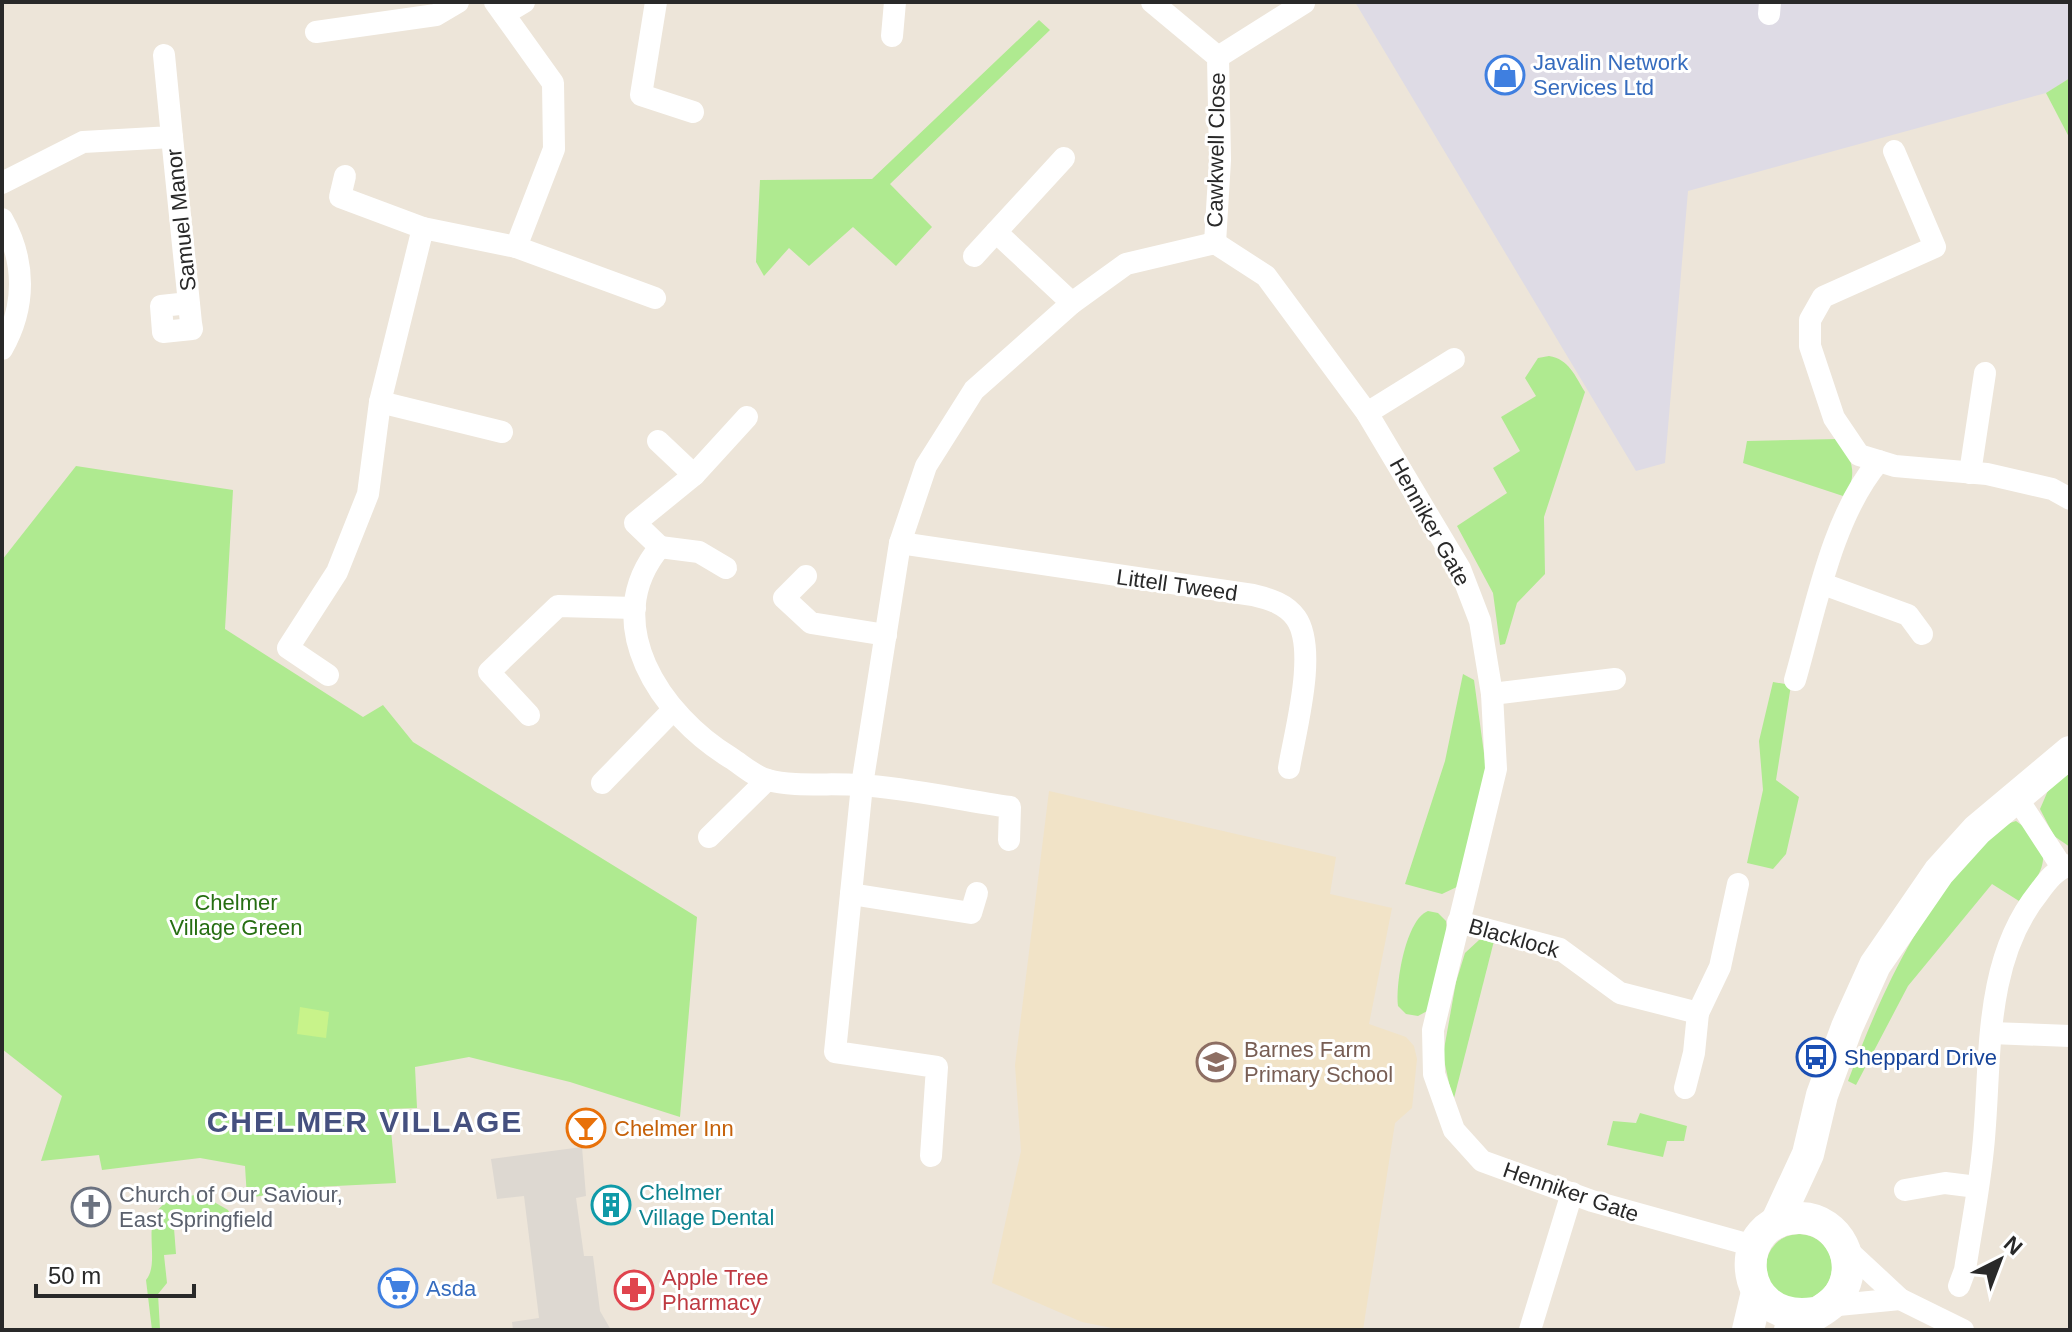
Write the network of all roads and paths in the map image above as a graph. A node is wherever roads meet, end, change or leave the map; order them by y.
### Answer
1 (458, 2) edge
2 (524, 2) edge
3 (656, 2) edge
4 (895, 2) edge
5 (1152, 2) edge
6 (1304, 3) edge
7 (500, 8) edge
8 (316, 32) dead end
9 (892, 36) dead end
10 (164, 55) dead end
11 (1218, 57) junction
12 (693, 112) dead end
13 (172, 137) junction
14 (1894, 151) dead end
15 (1064, 158) dead end
16 (345, 176) dead end
17 (2, 183) edge
18 (2, 219) edge
19 (423, 228) junction
20 (996, 232) junction
21 (1215, 243) junction
22 (516, 247) junction
23 (974, 256) dead end
24 (655, 298) dead end
25 (189, 303) dead end
26 (1072, 303) junction
27 (2, 349) edge
28 (1454, 359) dead end
29 (1985, 373) dead end
30 (380, 402) junction
31 (1367, 413) junction
32 (747, 417) dead end
33 (502, 432) dead end
34 (658, 441) dead end
35 (1879, 461) junction
36 (1970, 473) junction
37 (694, 475) junction
38 (2070, 499) edge
39 (900, 543) junction
40 (660, 547) junction
41 (726, 568) dead end
42 (806, 576) dead end
43 (1823, 584) junction
44 (635, 608) junction
45 (1922, 634) dead end
46 (886, 635) junction
47 (328, 675) dead end
48 (1615, 679) dead end
49 (1795, 680) dead end
50 (1492, 694) junction
51 (673, 710) junction
52 (529, 715) dead end
53 (2070, 752) edge
54 (1289, 768) dead end
55 (767, 780) junction
56 (602, 783) dead end
57 (862, 785) junction
58 (2015, 795) junction
59 (709, 837) dead end
60 (1009, 840) dead end
61 (2066, 866) edge
62 (1738, 884) dead end
63 (977, 893) dead end
64 (851, 894) junction
65 (1458, 922) junction
66 (1698, 1013) junction
67 (1991, 1033) junction
68 (2070, 1036) edge
69 (1685, 1088) dead end
70 (1808, 1154) junction
71 (931, 1156) dead end
72 (1977, 1187) junction
73 (1905, 1190) dead end
74 (1572, 1193) junction
75 (1776, 1223) junction
76 (1823, 1223) junction
77 (1754, 1246) junction
78 (1844, 1247) junction
79 (1959, 1286) dead end
80 (1757, 1292) junction
81 (1900, 1299) junction
82 (1811, 1316) edge
83 (1530, 1330) edge
84 (1748, 1330) edge
85 (1963, 1330) edge

1 - 8 street
2 - 7 street
3 - 12 street
4 - 9 street
5 - 11 street, Cawkwell Close
6 - 11 street, Cawkwell Close
7 - 22 street
10 - 13 street, Samuel Manor
11 - 21 street, Cawkwell Close
13 - 17 street, Samuel Manor
13 - 25 street, Samuel Manor
14 - 35 street
15 - 20 street
16 - 19 street
18 - 27 street
19 - 22 street
19 - 30 street
20 - 23 street
20 - 26 street
21 - 26 street
21 - 31 street, Henniker Gate
22 - 24 street
26 - 39 street
28 - 31 street
29 - 36 street
30 - 33 street
30 - 47 street
31 - 50 street, Henniker Gate
32 - 37 street
34 - 37 street
35 - 36 street
35 - 43 street
36 - 38 street
37 - 40 street
39 - 46 street
39 - 54 street, Littell Tweed
40 - 41 street
40 - 44 street
42 - 46 street
43 - 45 street
43 - 49 street
44 - 51 street
44 - 52 street
46 - 57 street
48 - 50 street
50 - 65 street, Henniker Gate
51 - 55 street
51 - 56 street
53 - 58 street
55 - 57 street
55 - 59 street
57 - 60 street
57 - 64 street
58 - 61 street
58 - 70 street
61 - 67 street
62 - 66 street
63 - 64 street
64 - 71 street
65 - 66 street, Blacklock
65 - 74 street, Henniker Gate
66 - 69 street
67 - 68 street
67 - 72 street
70 - 75 street
70 - 76 street
72 - 73 street
72 - 79 street
74 - 77 street, Henniker Gate
74 - 83 street
75 - 76 street
75 - 77 street
76 - 78 street
77 - 80 street
78 - 81 street
78 - 82 street
80 - 82 street
80 - 84 street
81 - 82 street
81 - 85 street

